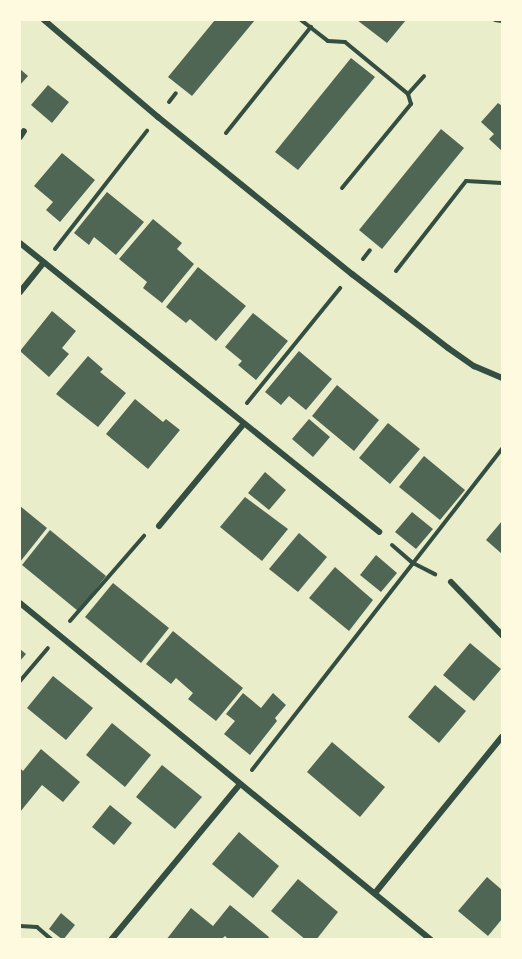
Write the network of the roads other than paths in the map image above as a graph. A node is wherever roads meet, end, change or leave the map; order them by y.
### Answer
1 (44, 20) edge
2 (24, 131) dead end
3 (20, 137) edge
4 (20, 243) edge
5 (44, 262) junction
6 (20, 292) edge
7 (502, 378) edge
8 (243, 425) junction
9 (159, 526) road end
10 (378, 532) road end
11 (451, 582) road end
12 (20, 603) edge
13 (502, 635) edge
14 (502, 737) edge
15 (240, 784) junction
16 (375, 893) junction
17 (111, 939) edge
18 (431, 939) edge

1 - 7 street
2 - 3 street
4 - 5 street
5 - 6 street
5 - 8 street
8 - 9 street
8 - 10 street
11 - 13 street
12 - 15 street
14 - 16 street
15 - 16 street
15 - 17 street
16 - 18 street

